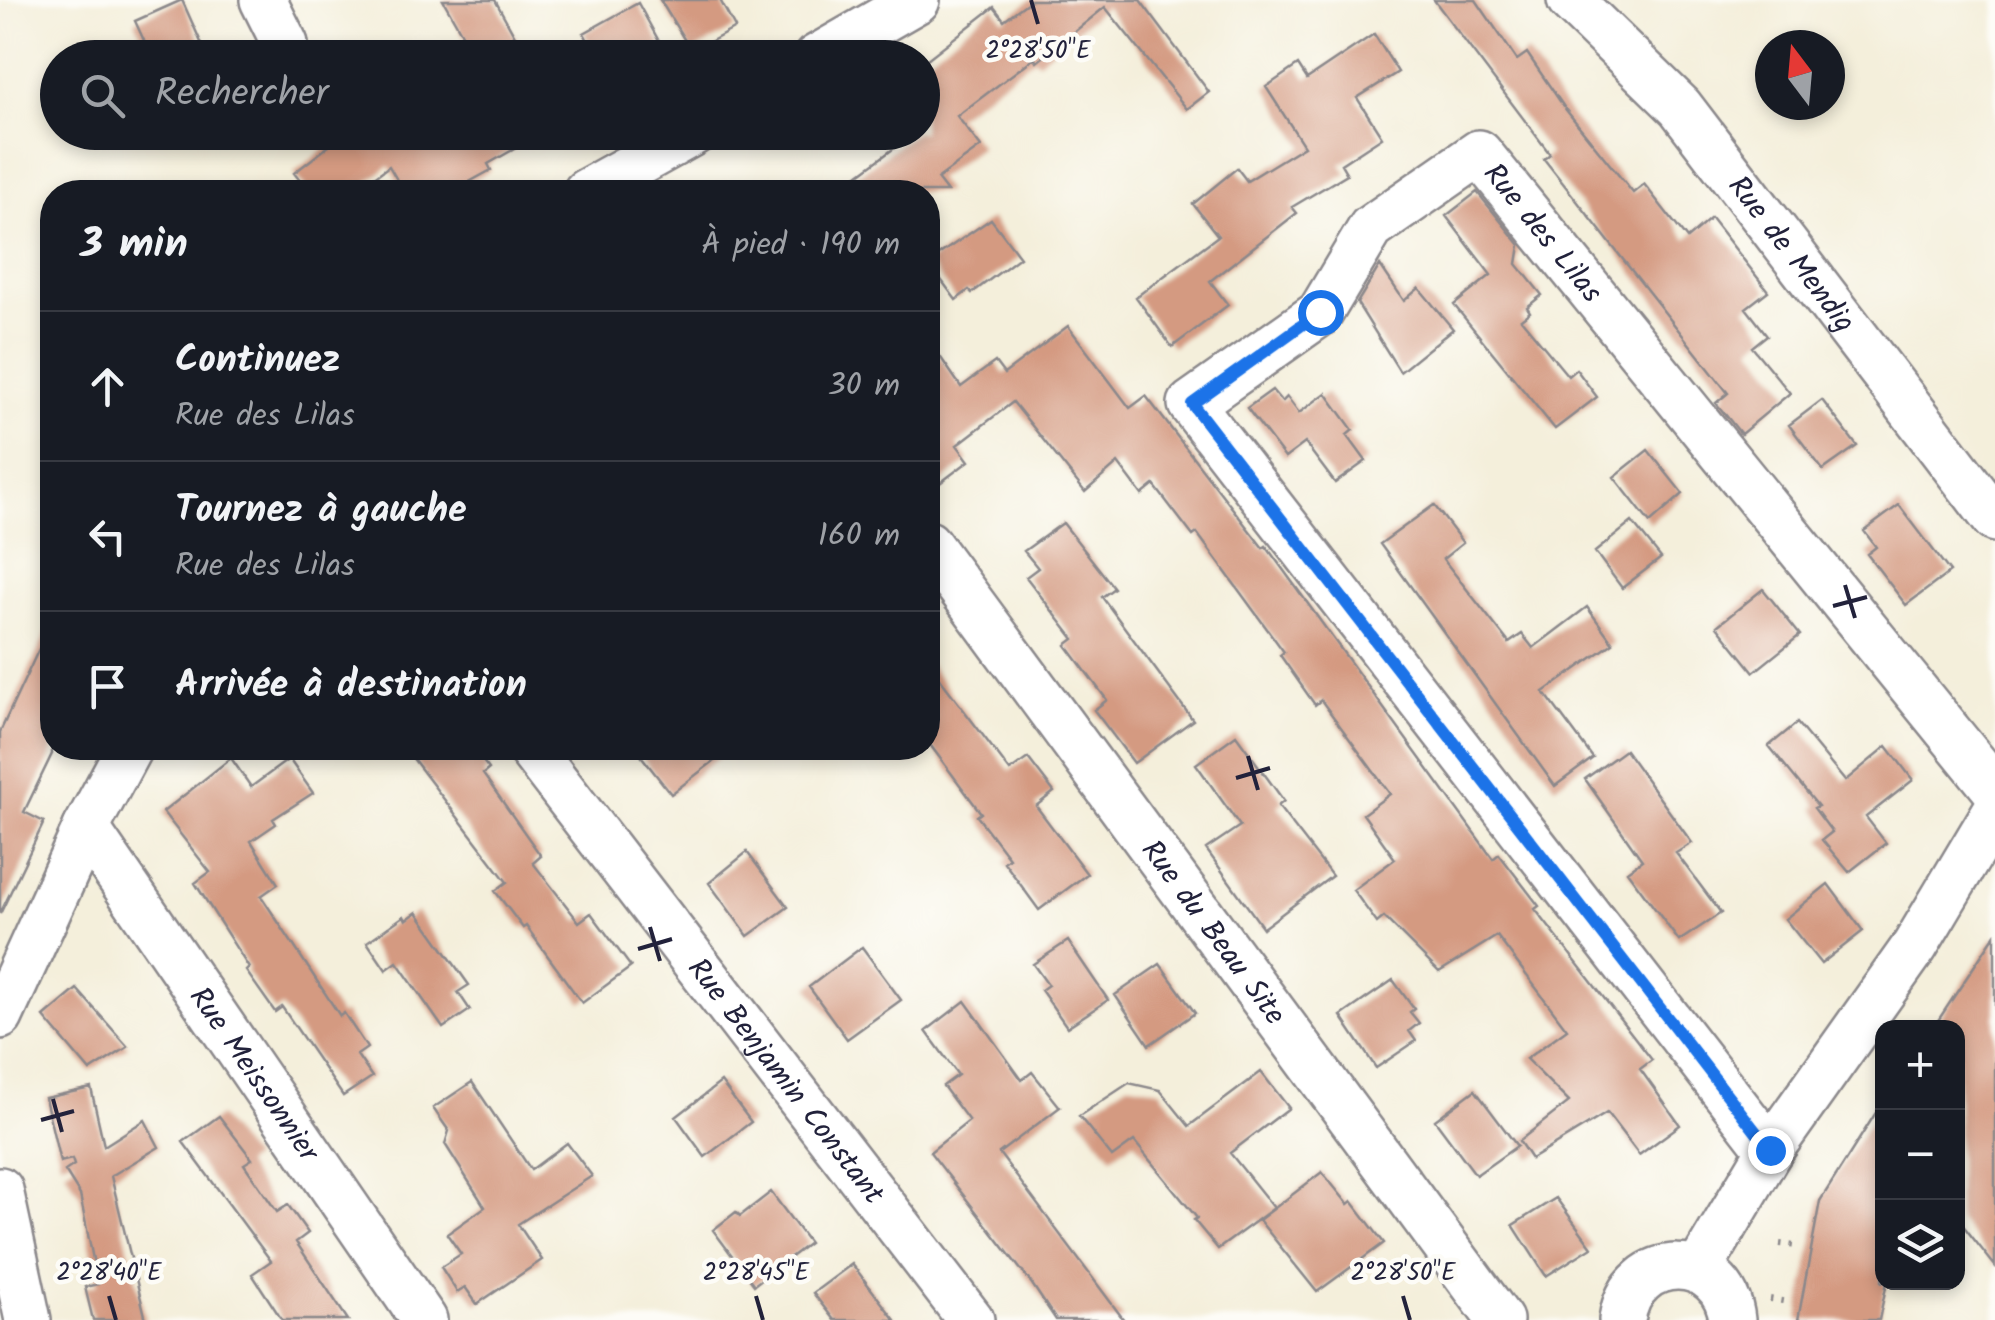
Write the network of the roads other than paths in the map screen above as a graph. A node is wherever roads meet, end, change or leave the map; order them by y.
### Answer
1 (264, 0) edge
2 (917, 0) edge
3 (1570, 0) edge
4 (283, 40) edge
5 (847, 40) edge
6 (679, 150) edge
7 (657, 177) edge
8 (1995, 520) edge
9 (940, 560) edge
10 (122, 760) edge
11 (539, 760) edge
12 (1995, 789) edge
13 (1995, 812) edge
14 (86, 828) junction
15 (0, 1016) edge
16 (1770, 1150) junction
17 (0, 1190) edge
18 (1698, 1271) junction
19 (1750, 1310) edge
20 (28, 1320) edge
21 (424, 1320) edge
22 (971, 1320) edge
23 (1500, 1320) edge
24 (1622, 1320) edge

1 - 4 street
2 - 5 street
3 - 8 street, Rue de Mendig
6 - 7 street
9 - 23 street, Rue du Beau Site
10 - 14 street
11 - 22 street, Rue Benjamin Constant
12 - 16 street, Rue des Lilas
13 - 16 street
14 - 15 street
14 - 21 street, Rue Meissonnier
16 - 18 street
17 - 20 street
18 - 19 street
18 - 24 street

